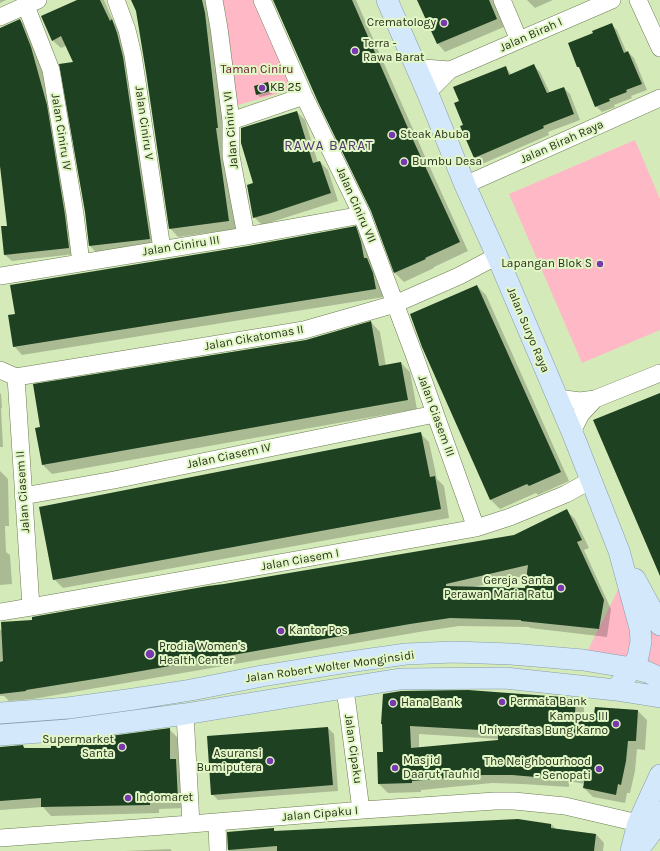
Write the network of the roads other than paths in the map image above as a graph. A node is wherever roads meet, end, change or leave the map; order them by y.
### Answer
1 (116, 0) edge
2 (214, 0) edge
3 (262, 0) edge
4 (387, 0) edge
5 (502, 0) edge
6 (612, 0) edge
7 (638, 0) edge
8 (32, 3) edge
9 (0, 18) edge
10 (519, 40) junction
11 (660, 48) edge
12 (416, 66) junction
13 (450, 70) junction
14 (428, 94) junction
15 (304, 96) junction
16 (660, 98) edge
17 (231, 121) junction
18 (464, 185) junction
19 (362, 215) junction
20 (246, 236) junction
21 (162, 249) junction
22 (497, 256) junction
23 (81, 263) junction
24 (0, 276) edge
25 (395, 304) junction
26 (0, 370) edge
27 (660, 373) edge
28 (16, 377) junction
29 (557, 398) junction
30 (595, 399) junction
31 (435, 414) junction
32 (572, 432) junction
33 (591, 480) junction
34 (23, 496) junction
35 (476, 528) junction
36 (619, 551) junction
37 (31, 607) junction
38 (0, 612) edge
39 (660, 625) edge
40 (511, 654) junction
41 (353, 662) junction
42 (632, 668) junction
43 (262, 676) junction
44 (457, 678) junction
45 (660, 678) edge
46 (400, 679) junction
47 (344, 688) junction
48 (616, 690) junction
49 (660, 697) edge
50 (134, 700) junction
51 (189, 713) junction
52 (2, 724) edge
53 (660, 775) edge
54 (361, 810) junction
55 (660, 812) edge
56 (217, 822) junction
57 (638, 823) junction
58 (191, 824) junction
59 (0, 838) edge
60 (218, 851) edge
61 (631, 851) edge
62 (637, 851) edge

1 - 21 street, Jalan Ciniru V
2 - 17 street, Jalan Ciniru VI
3 - 15 street, Jalan Ciniru VII
4 - 12 main road, Jalan Suryo Raya
5 - 10 street
6 - 10 street, Jalan Birah I
7 - 11 street
8 - 9 street
8 - 23 street, Jalan Ciniru IV
10 - 13 street, Jalan Birah I
12 - 13 street, Jalan Birah I
12 - 14 main road, Jalan Suryo Raya
13 - 14 street, Jalan Birah I
14 - 18 main road, Jalan Suryo Raya
15 - 17 street
15 - 19 street, Jalan Ciniru VII
16 - 18 street, Jalan Birah Raya
17 - 20 street, Jalan Ciniru VI
18 - 22 main road, Jalan Suryo Raya
19 - 20 street, Jalan Ciniru III
19 - 25 street, Jalan Ciniru VII
20 - 21 street, Jalan Ciniru III
21 - 23 street, Jalan Ciniru III
22 - 25 street, Jalan Cikatomas II
22 - 29 main road, Jalan Suryo Raya
23 - 24 street, Jalan Ciniru III
25 - 28 street, Jalan Cikatomas II
25 - 31 street, Jalan Ciasem III
26 - 28 street
27 - 30 street
28 - 34 street, Jalan Ciasem II
29 - 30 street
29 - 32 main road, Jalan Suryo Raya
30 - 32 street
31 - 34 street, Jalan Ciasem IV
31 - 35 street, Jalan Ciasem III
32 - 33 main road, Jalan Suryo Raya
33 - 35 street, Jalan Ciasem I
33 - 36 main road, Jalan Suryo Raya
34 - 37 street, Jalan Ciasem II
35 - 37 street, Jalan Ciasem I
36 - 39 main road, Jalan Suryo Raya
36 - 42 main road, Jalan Suryo Raya
37 - 38 street, Jalan Ciasem I
40 - 41 main road, Jalan Robert Wolter Monginsidi
40 - 42 main road, Jalan Robert Wolter Monginsidi
40 - 44 main road
41 - 43 main road, Jalan Robert Wolter Monginsidi
41 - 46 main road
42 - 45 main road, Jalan Robert Wolter Monginsidi
42 - 48 main road, Jalan Suryo Raya
43 - 50 main road, Jalan Robert Wolter Monginsidi
43 - 51 main road
44 - 46 main road, Jalan Robert Wolter Monginsidi
44 - 48 main road, Jalan Robert Wolter Monginsidi
46 - 47 main road, Jalan Robert Wolter Monginsidi
47 - 51 main road, Jalan Robert Wolter Monginsidi
47 - 54 street, Jalan Cipaku
48 - 49 main road, Jalan Robert Wolter Monginsidi
50 - 51 main road
50 - 52 main road, Jalan Robert Wolter Monginsidi
51 - 52 main road, Jalan Robert Wolter Monginsidi
51 - 58 street
53 - 57 main road
54 - 56 street, Jalan Cipaku I
54 - 57 street, Jalan Cipaku I
55 - 62 main road
56 - 58 street, Jalan Cipaku I
56 - 60 street
57 - 61 main road
58 - 59 street, Jalan Cipaku I

